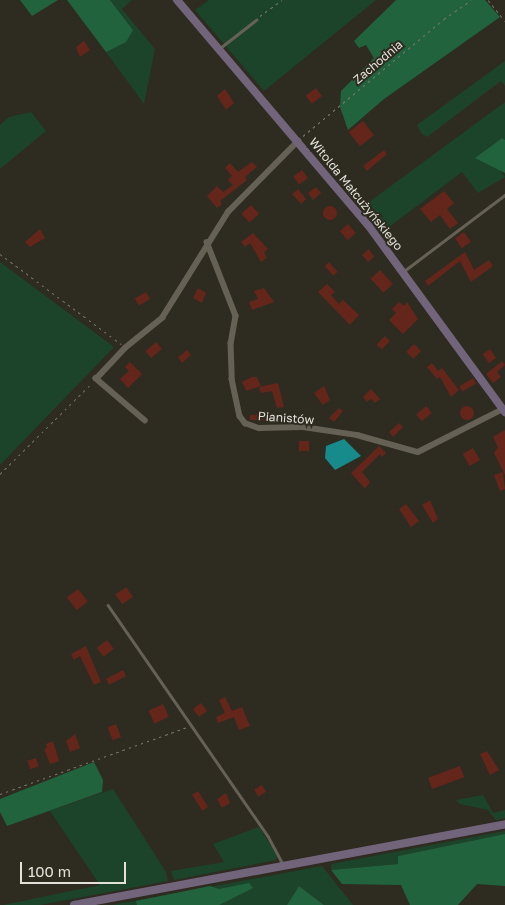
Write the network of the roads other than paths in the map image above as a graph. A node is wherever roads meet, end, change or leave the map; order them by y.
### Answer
1 (177, 0) edge
2 (256, 20) road end
3 (219, 48) junction
4 (298, 141) junction
5 (505, 195) edge
6 (207, 242) junction
7 (403, 272) junction
8 (504, 411) edge
9 (145, 421) dead end
10 (108, 605) dead end
11 (505, 824) edge
12 (284, 866) junction
13 (94, 903) edge
14 (74, 905) edge

1 - 3 street, Witolda Małcużyńskiego
2 - 3 lane
3 - 4 street, Witolda Małcużyńskiego
4 - 6 street
4 - 7 street, Witolda Małcużyńskiego
5 - 7 lane
6 - 8 street, Pianistów
6 - 9 street
7 - 8 street, Witolda Małcużyńskiego
10 - 12 lane
11 - 12 street
12 - 13 street
13 - 14 street

